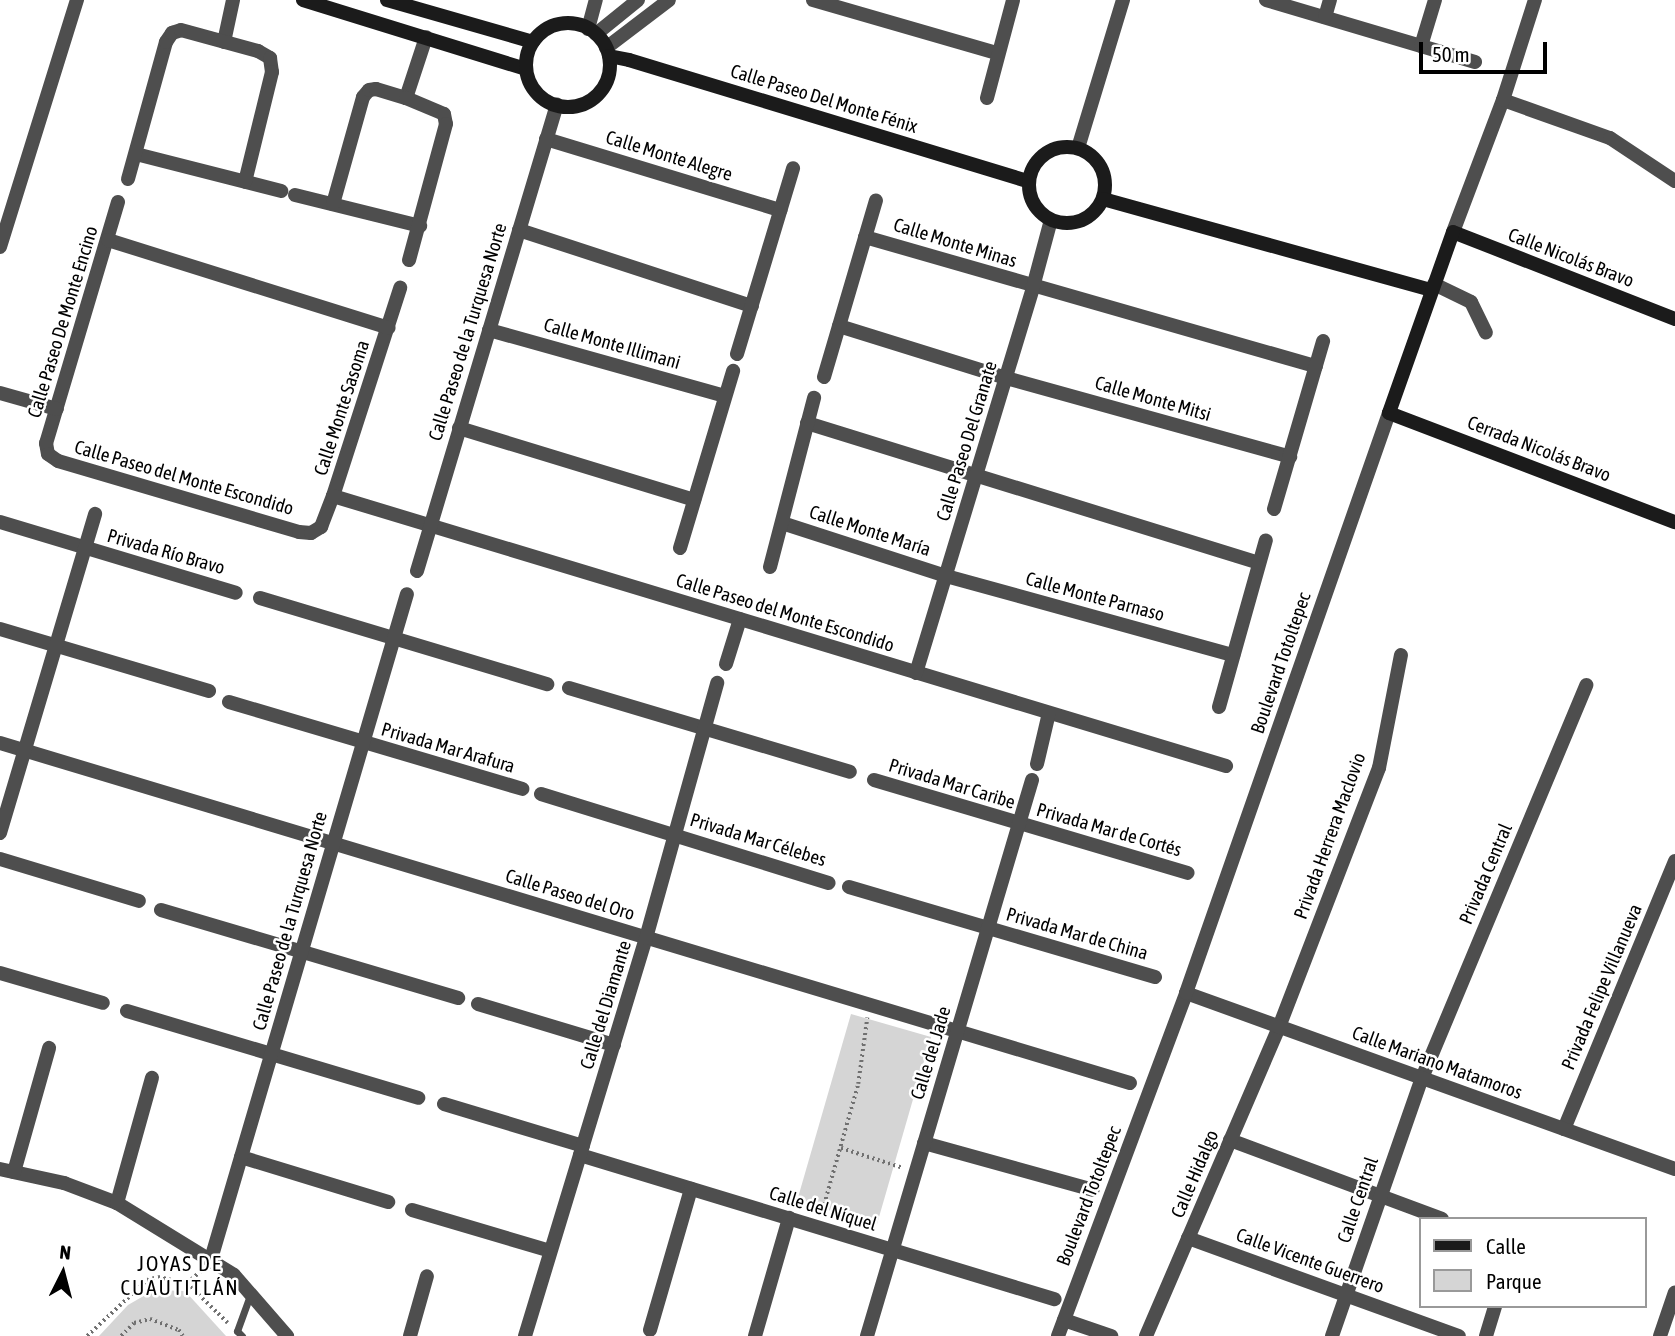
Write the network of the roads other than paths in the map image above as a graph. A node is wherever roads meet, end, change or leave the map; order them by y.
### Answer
1 (77, 0) edge
2 (233, 0) edge
3 (303, 0) edge
4 (387, 0) edge
5 (596, 0) edge
6 (638, 0) edge
7 (669, 0) edge
8 (813, 0) edge
9 (1013, 0) edge
10 (1123, 0) edge
11 (1266, 0) edge
12 (1330, 0) edge
13 (1435, 0) edge
14 (1535, 0) edge
15 (433, 7) edge
16 (1325, 18) junction
17 (592, 31) junction
18 (426, 37) junction
19 (224, 42) junction
20 (533, 42) junction
21 (1420, 46) junction
22 (607, 52) junction
23 (997, 53) junction
24 (1475, 62) dead end
25 (526, 69) junction
26 (986, 98) dead end
27 (406, 99) junction
28 (1503, 100) junction
29 (556, 104) junction
30 (546, 139) junction
31 (1078, 148) junction
32 (136, 154) junction
33 (793, 168) dead end
34 (128, 179) dead end
35 (1028, 181) junction
36 (1675, 181) edge
37 (244, 182) junction
38 (1103, 199) junction
39 (876, 200) dead end
40 (118, 202) dead end
41 (333, 204) junction
42 (780, 210) junction
43 (1051, 220) junction
44 (420, 226) junction
45 (519, 230) junction
46 (1453, 232) junction
47 (865, 237) junction
48 (108, 240) junction
49 (0, 247) edge
50 (409, 260) dead end
51 (1033, 287) junction
52 (1433, 287) junction
53 (400, 288) dead end
54 (752, 306) junction
55 (1675, 319) edge
56 (839, 326) junction
57 (389, 328) junction
58 (489, 330) junction
59 (1486, 333) dead end
60 (1323, 341) dead end
61 (737, 354) dead end
62 (1315, 366) junction
63 (733, 370) dead end
64 (824, 377) dead end
65 (1006, 378) junction
66 (0, 393) edge
67 (725, 396) junction
68 (814, 398) dead end
69 (57, 409) junction
70 (1389, 413) junction
71 (807, 423) junction
72 (459, 428) junction
73 (48, 454) joint
74 (1290, 457) junction
75 (976, 477) junction
76 (334, 496) junction
77 (694, 500) junction
78 (1274, 509) dead end
79 (95, 514) dead end
80 (0, 522) edge
81 (1675, 522) edge
82 (782, 523) junction
83 (430, 524) junction
84 (311, 533) joint
85 (1266, 540) dead end
86 (85, 548) junction
87 (680, 548) dead end
88 (1259, 564) junction
89 (770, 567) dead end
90 (417, 571) dead end
91 (946, 576) junction
92 (236, 593) dead end
93 (407, 594) dead end
94 (261, 598) dead end
95 (740, 619) junction
96 (0, 629) edge
97 (394, 636) junction
98 (55, 645) junction
99 (1401, 655) dead end
100 (1233, 656) junction
101 (726, 664) dead end
102 (916, 673) junction
103 (717, 683) dead end
104 (547, 684) dead end
105 (1586, 685) dead end
106 (569, 688) dead end
107 (209, 691) dead end
108 (229, 702) dead end
109 (1219, 707) dead end
110 (1049, 713) junction
111 (704, 729) junction
112 (0, 743) edge
113 (363, 744) junction
114 (25, 751) junction
115 (1037, 764) dead end
116 (1226, 766) dead end
117 (850, 772) dead end
118 (874, 780) dead end
119 (1032, 780) dead end
120 (522, 789) dead end
121 (541, 794) dead end
122 (1019, 825) junction
123 (0, 833) edge
124 (675, 835) junction
125 (333, 844) junction
126 (0, 859) edge
127 (1675, 861) edge
128 (1187, 873) dead end
129 (830, 883) dead end
130 (849, 887) dead end
131 (139, 901) dead end
132 (161, 910) dead end
133 (988, 929) junction
134 (646, 938) junction
135 (302, 951) junction
136 (0, 973) edge
137 (1155, 977) dead end
138 (1186, 993) junction
139 (458, 998) dead end
140 (103, 1003) dead end
141 (478, 1004) dead end
142 (127, 1011) dead end
143 (1279, 1027) junction
144 (957, 1032) junction
145 (614, 1045) junction
146 (48, 1048) dead end
147 (271, 1055) junction
148 (152, 1078) dead end
149 (1422, 1078) junction
150 (1130, 1083) dead end
151 (418, 1098) dead end
152 (444, 1104) dead end
153 (1564, 1129) junction
154 (1230, 1140) junction
155 (924, 1143) junction
156 (581, 1150) junction
157 (241, 1157) junction
158 (1675, 1169) edge
159 (7, 1170) edge
160 (691, 1189) junction
161 (1093, 1191) dead end
162 (1380, 1195) junction
163 (388, 1202) dead end
164 (117, 1203) junction
165 (412, 1210) dead end
166 (1437, 1217) edge
167 (789, 1218) junction
168 (1188, 1238) junction
169 (892, 1250) junction
170 (550, 1251) junction
171 (211, 1259) junction
172 (428, 1276) dead end
173 (250, 1293) junction
174 (1346, 1294) junction
175 (1055, 1299) dead end
176 (1674, 1299) edge
177 (1494, 1308) edge
178 (1064, 1320) junction
179 (650, 1330) dead end
180 (239, 1334) edge
181 (287, 1336) edge
182 (410, 1336) edge
183 (525, 1336) edge
184 (755, 1336) edge
185 (867, 1336) edge
186 (1059, 1336) edge
187 (1111, 1336) edge
188 (1146, 1336) edge
189 (1332, 1336) edge
190 (1458, 1336) edge
191 (1486, 1336) edge
192 (1660, 1336) edge

1 - 49 street
2 - 19 street
3 - 18 main road
4 - 15 main road
5 - 17 street
6 - 17 street
7 - 22 street
8 - 23 street
9 - 23 street
10 - 31 street
11 - 16 street
12 - 16 street
13 - 21 street
14 - 28 street, Boulevard Totoltepec
15 - 20 main road
16 - 21 street
17 - 20 main road
17 - 22 main road
18 - 25 main road
18 - 27 street
19 - 32 street
19 - 37 street
20 - 25 main road
21 - 24 street
22 - 29 main road
22 - 35 main road, Calle Paseo Del Monte Fénix
23 - 26 street
25 - 29 main road
27 - 41 street
27 - 44 street
28 - 36 street
28 - 46 street, Boulevard Totoltepec
29 - 30 street, Calle Paseo de la Turquesa Norte
30 - 42 street, Calle Monte Alegre
30 - 45 street, Calle Paseo de la Turquesa Norte
31 - 35 main road
31 - 38 main road
32 - 34 street
32 - 37 street
33 - 42 street
35 - 43 main road
37 - 41 street
38 - 43 main road
38 - 52 main road
39 - 47 street
40 - 48 street, Calle Paseo De Monte Encino
41 - 44 street
42 - 54 street
43 - 51 street, Calle Paseo Del Granate
44 - 50 street
45 - 54 street
45 - 58 street, Calle Paseo de la Turquesa Norte
46 - 52 main road, Boulevard Totoltepec
46 - 55 main road, Calle Nicolás Bravo
47 - 51 street, Calle Monte Minas
47 - 56 street
48 - 57 street
48 - 69 street, Calle Paseo De Monte Encino
51 - 62 street
51 - 65 street, Calle Paseo Del Granate
52 - 59 street
52 - 70 main road, Boulevard Totoltepec
53 - 57 street, Calle Monte Sasoma
54 - 61 street
56 - 64 street
56 - 65 street
57 - 76 street, Calle Monte Sasoma
58 - 67 street, Calle Monte Illimani
58 - 72 street, Calle Paseo de la Turquesa Norte
60 - 62 street
62 - 74 street
63 - 67 street
65 - 74 street, Calle Monte Mitsi
65 - 75 street, Calle Paseo Del Granate
66 - 69 street
67 - 77 street
68 - 71 street
69 - 73 street, Calle Paseo De Monte Encino
70 - 81 main road, Cerrada Nicolás Bravo
70 - 138 street, Boulevard Totoltepec
71 - 75 street
71 - 82 street
72 - 77 street
72 - 83 street, Calle Paseo de la Turquesa Norte
73 - 84 street, Calle Paseo del Monte Escondido
74 - 78 street
75 - 88 street
75 - 91 street, Calle Paseo Del Granate
76 - 83 street, Calle Paseo del Monte Escondido
76 - 84 street, Calle Monte Sasoma
77 - 87 street
79 - 86 street
80 - 86 street, Privada Río Bravo
82 - 89 street
82 - 91 street, Calle Monte María
83 - 90 street, Calle Paseo de la Turquesa Norte
83 - 95 street, Calle Paseo del Monte Escondido
85 - 88 street
86 - 92 street, Privada Río Bravo
86 - 98 street
88 - 100 street
91 - 100 street, Calle Monte Parnaso
91 - 102 street, Calle Paseo Del Granate
93 - 97 street, Calle Paseo de la Turquesa Norte
94 - 97 street
95 - 101 street
95 - 102 street, Calle Paseo del Monte Escondido
96 - 98 street
97 - 104 street
97 - 113 street, Calle Paseo de la Turquesa Norte
98 - 107 street
98 - 114 street
99 - 143 street, Privada Herrera Maclovio
100 - 109 street
102 - 110 street, Calle Paseo del Monte Escondido
103 - 111 street, Calle del Diamante
105 - 149 street, Privada Central
106 - 111 street
108 - 113 street, Privada Mar Arafura
110 - 115 street
110 - 116 street, Calle Paseo del Monte Escondido
111 - 117 street
111 - 124 street, Calle del Diamante
112 - 114 street, Calle Paseo del Oro
113 - 120 street, Privada Mar Arafura
113 - 125 street, Calle Paseo de la Turquesa Norte
114 - 123 street
114 - 125 street, Calle Paseo del Oro
118 - 122 street, Privada Mar Caribe
119 - 122 street, Calle del Jade
121 - 124 street, Privada Mar Célebes
122 - 128 street, Privada Mar de Cortés
122 - 133 street, Calle del Jade
124 - 129 street, Privada Mar Célebes
124 - 134 street, Calle del Diamante
125 - 134 street, Calle Paseo del Oro
125 - 135 street, Calle Paseo de la Turquesa Norte
126 - 131 street
127 - 153 street, Privada Felipe Villanueva
130 - 133 street, Privada Mar de China
132 - 135 street
133 - 137 street, Privada Mar de China
133 - 144 street, Calle del Jade
134 - 144 street, Calle Paseo del Oro
134 - 145 street, Calle del Diamante
135 - 139 street
135 - 147 street, Calle Paseo de la Turquesa Norte
136 - 140 street
138 - 143 street, Calle Mariano Matamoros
138 - 178 street, Boulevard Totoltepec
141 - 145 street
142 - 147 street
143 - 149 street, Calle Mariano Matamoros
143 - 154 street, Calle Hidalgo
144 - 150 street, Calle Paseo del Oro
144 - 155 street, Calle del Jade
145 - 156 street, Calle del Diamante
146 - 159 street
147 - 151 street
147 - 157 street, Calle Paseo de la Turquesa Norte
148 - 164 street
149 - 153 street, Calle Mariano Matamoros
149 - 162 street, Calle Central
152 - 156 street, Calle del Níquel
153 - 158 street, Calle Mariano Matamoros
154 - 162 street
154 - 168 street, Calle Hidalgo
155 - 161 street
155 - 169 street, Calle del Jade
156 - 160 street, Calle del Níquel
156 - 170 street, Calle del Diamante
157 - 163 street
157 - 171 street, Calle Paseo de la Turquesa Norte
159 - 164 street
160 - 167 street, Calle del Níquel
160 - 179 street
162 - 166 street
162 - 174 street, Calle Central
164 - 171 street
165 - 170 street
167 - 169 street, Calle del Níquel
167 - 184 street
168 - 174 street, Calle Vicente Guerrero
168 - 188 street, Calle Hidalgo
169 - 175 street, Calle del Níquel
169 - 185 street, Calle del Jade
170 - 183 street, Calle del Diamante
171 - 173 street
172 - 182 street
173 - 180 lane
173 - 181 street
174 - 189 street, Calle Central
174 - 190 street, Calle Vicente Guerrero
176 - 192 street
177 - 191 street
178 - 186 street, Boulevard Totoltepec
178 - 187 street

